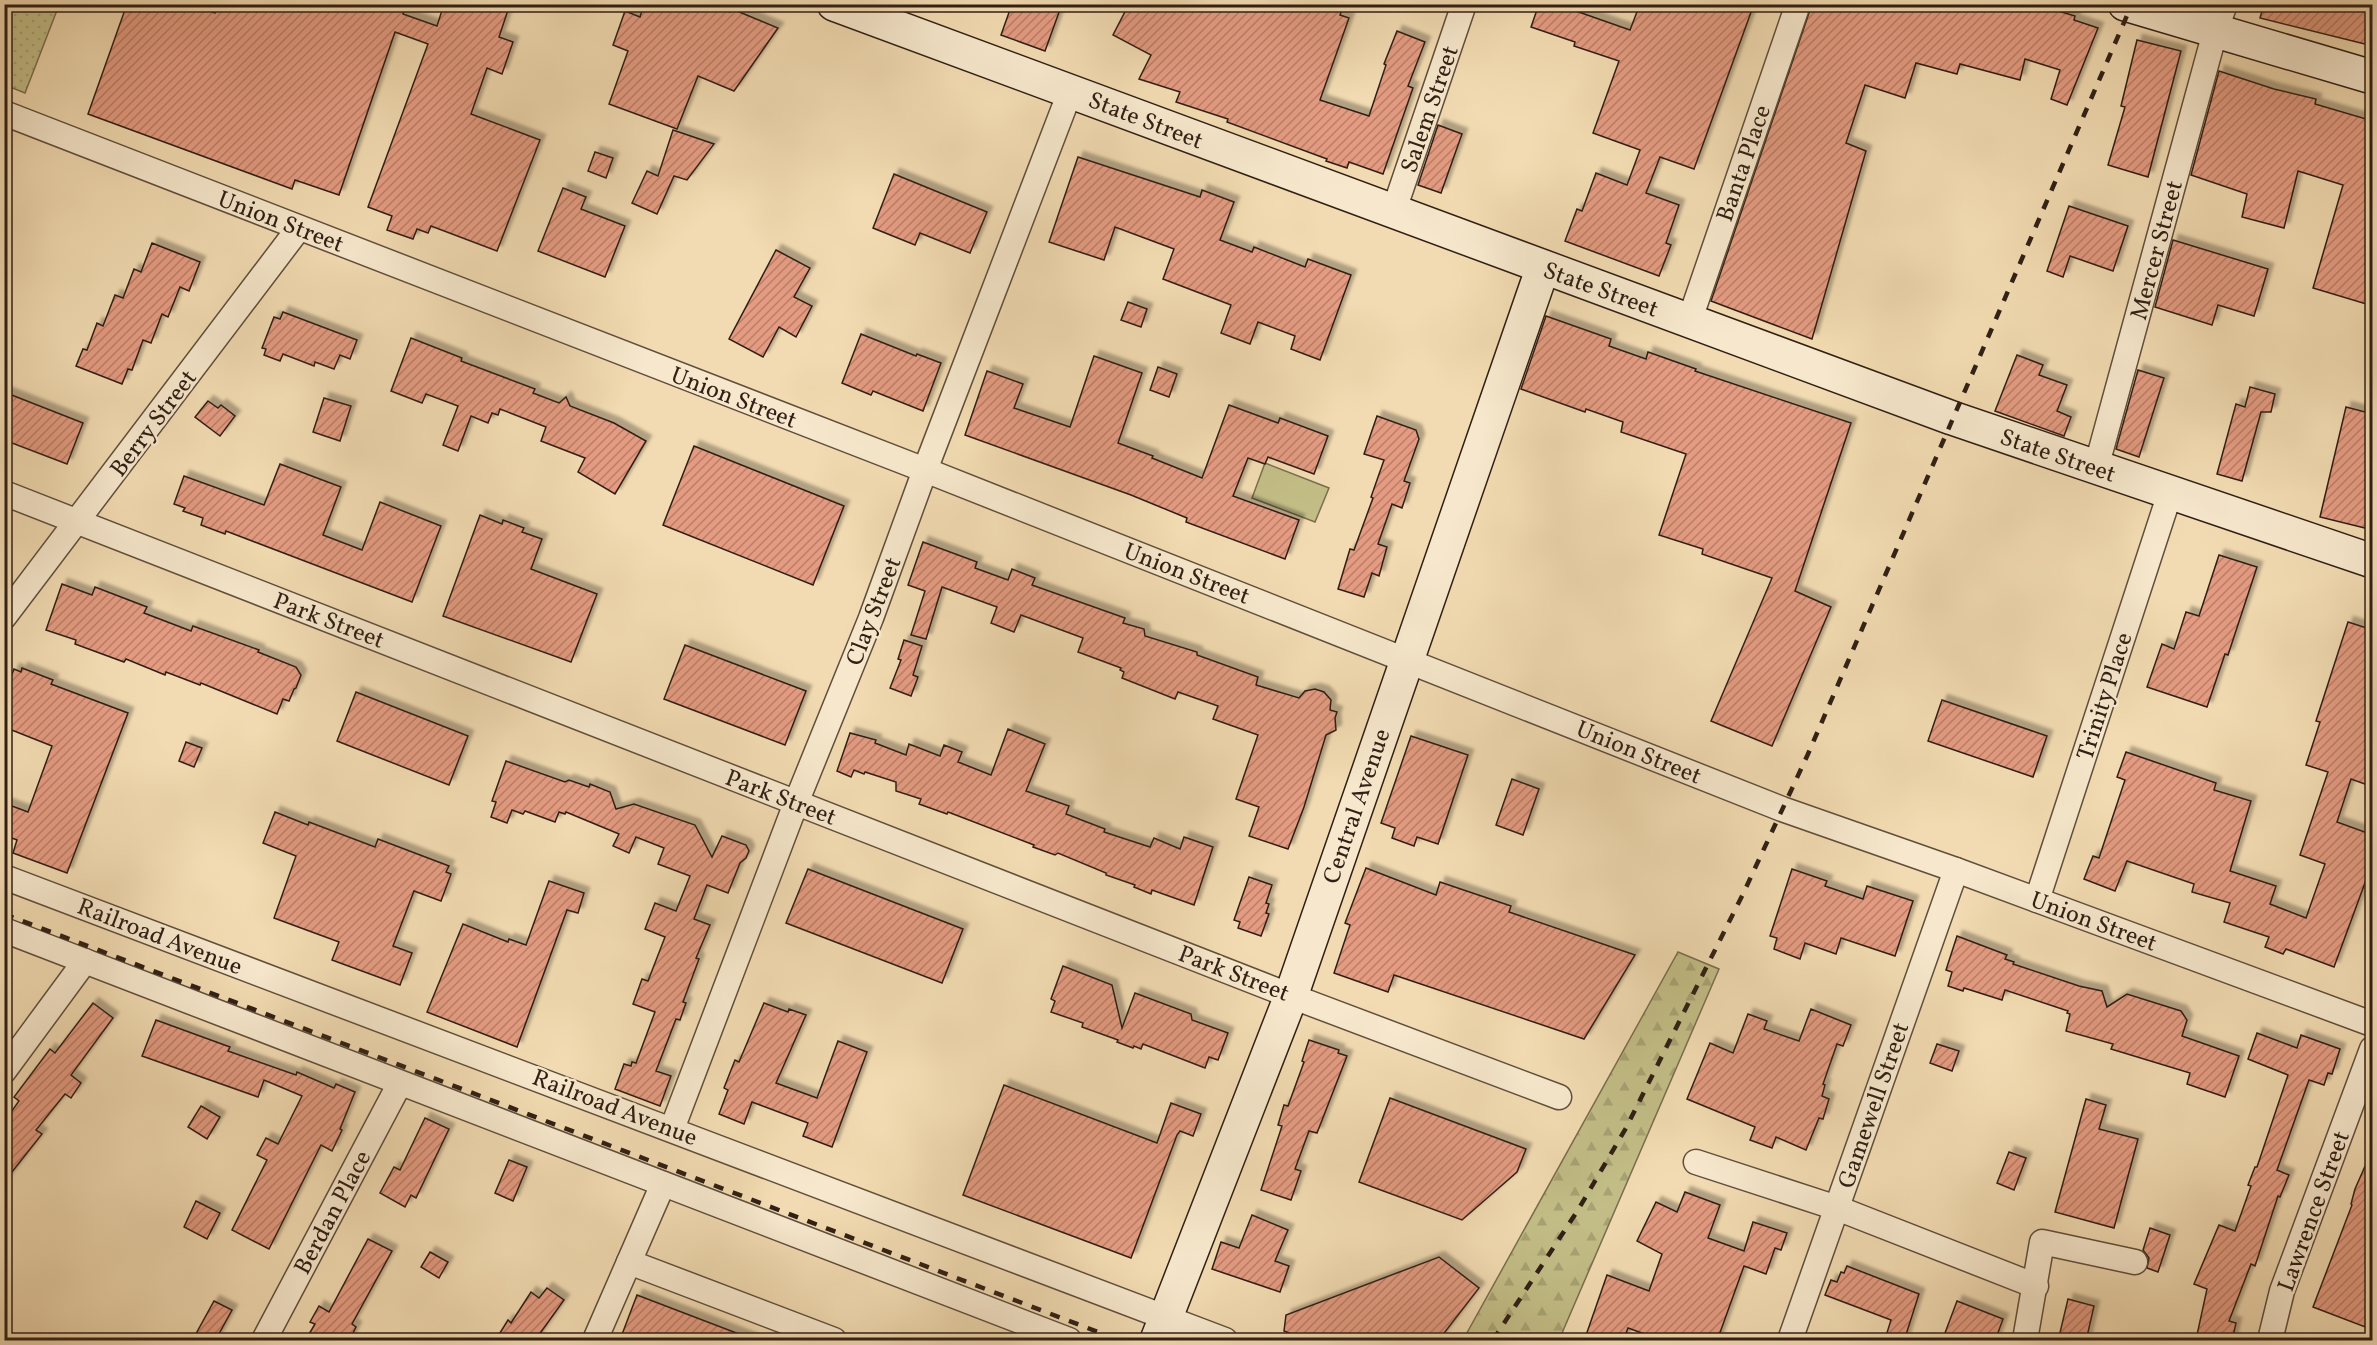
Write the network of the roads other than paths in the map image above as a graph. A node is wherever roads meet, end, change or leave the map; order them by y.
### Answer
1 (834, 4) edge
2 (1464, 4) edge
3 (1798, 4) edge
4 (2125, 4) edge
5 (2220, 18) edge
6 (2373, 77) edge
7 (1070, 92) junction
8 (4, 113) edge
9 (1393, 213) junction
10 (299, 228) junction
11 (1543, 267) junction
12 (1689, 322) junction
13 (2096, 468) junction
14 (925, 470) junction
15 (4, 493) edge
16 (2170, 493) junction
17 (79, 522) junction
18 (2373, 561) edge
19 (4, 617) edge
20 (1407, 659) junction
21 (796, 803) junction
22 (1956, 870) junction
23 (4, 877) edge
24 (2037, 900) junction
25 (4, 930) edge
26 (85, 961) junction
27 (1291, 996) junction
28 (2373, 1024) edge
29 (2373, 1048) edge
30 (4, 1071) edge
31 (400, 1083) junction
32 (1559, 1096) dead end
33 (672, 1129) junction
34 (1696, 1162) dead end
35 (663, 1184) junction
36 (1837, 1208) junction
37 (629, 1262) junction
38 (2135, 1262) dead end
39 (2036, 1286) junction
40 (1161, 1329) edge
41 (264, 1341) edge
42 (595, 1341) edge
43 (834, 1341) edge
44 (1069, 1341) edge
45 (1225, 1341) edge
46 (1790, 1341) edge
47 (2025, 1341) edge
48 (2270, 1341) edge

1 - 7 street, State Street
2 - 9 street, Salem Street
3 - 12 street, Banta Place
4 - 5 street
5 - 6 street
5 - 13 street, Mercer Street
7 - 9 street, State Street
7 - 14 street, Clay Street
8 - 10 street, Union Street
9 - 11 street, State Street
10 - 14 street, Union Street
10 - 17 street, Berry Street
11 - 12 street, State Street
11 - 20 street, Central Avenue
12 - 13 street, State Street
13 - 16 street, State Street
14 - 20 street, Union Street
14 - 21 street, Clay Street
15 - 17 street, Park Street
16 - 18 street, State Street
16 - 24 street, Trinity Place
17 - 19 street, Berry Street
17 - 21 street, Park Street
20 - 22 street, Union Street
20 - 27 street, Central Avenue
21 - 27 street, Park Street
21 - 33 street, Clay Street
22 - 24 street, Union Street
22 - 36 street, Gamewell Street
23 - 33 street, Railroad Avenue
24 - 28 street, Union Street
25 - 26 street
26 - 30 street
26 - 31 street
27 - 32 street, Park Street
27 - 40 street, Central Avenue
29 - 48 street, Lawrence Street
31 - 35 street
31 - 41 street, Berdan Place
33 - 40 street, Railroad Avenue
34 - 36 street
35 - 37 street
35 - 44 street
36 - 39 street
36 - 46 street, Gamewell Street
37 - 42 street
37 - 43 street
38 - 39 street
39 - 47 street
40 - 45 street, Railroad Avenue

